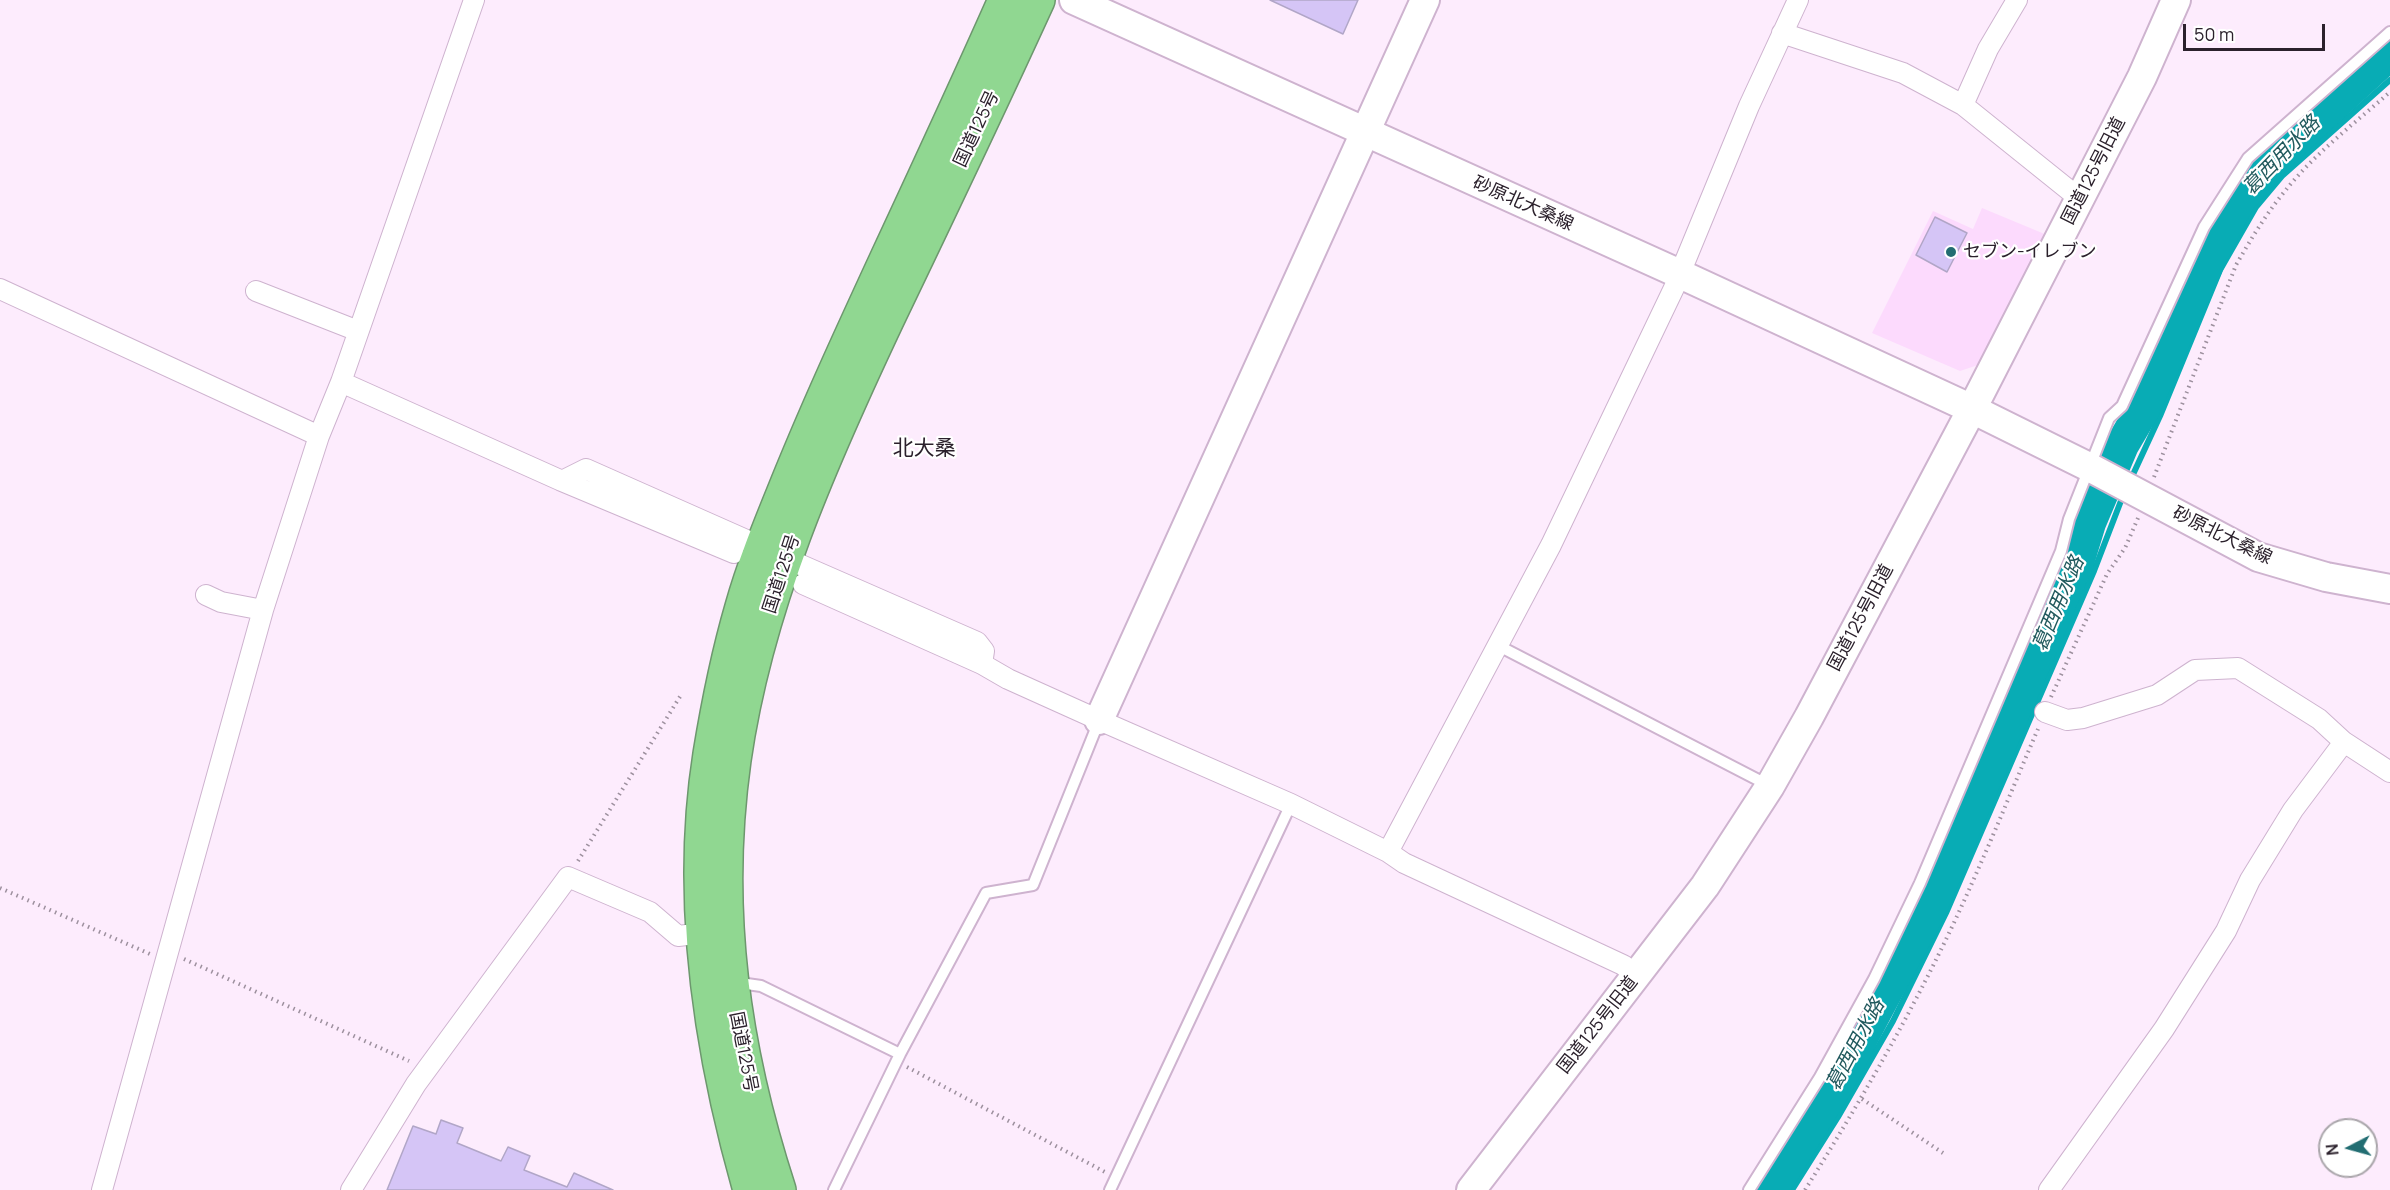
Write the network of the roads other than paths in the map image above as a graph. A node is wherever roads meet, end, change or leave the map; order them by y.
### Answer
1 (474, 0) edge
2 (1005, 0) edge
3 (1038, 0) edge
4 (1074, 0) edge
5 (1425, 0) edge
6 (1798, 0) edge
7 (2017, 0) edge
8 (2176, 0) edge
9 (2390, 32) edge
10 (1782, 33) junction
11 (1963, 105) junction
12 (1364, 133) junction
13 (2079, 199) junction
14 (1680, 274) junction
15 (0, 289) edge
16 (256, 291) dead end
17 (358, 331) junction
18 (341, 382) junction
19 (1972, 409) junction
20 (319, 436) junction
21 (2093, 469) junction
22 (562, 481) junction
23 (760, 553) junction
24 (803, 584) dead end
25 (2390, 589) edge
26 (206, 595) dead end
27 (263, 610) junction
28 (1499, 646) junction
29 (982, 664) junction
30 (2045, 712) road end
31 (1099, 720) junction
32 (2344, 742) junction
33 (2390, 772) edge
34 (1770, 786) junction
35 (1291, 804) junction
36 (1388, 852) junction
37 (704, 933) junction
38 (1637, 975) junction
39 (732, 988) junction
40 (898, 1058) junction
41 (102, 1190) edge
42 (351, 1190) edge
43 (750, 1190) edge
44 (779, 1190) edge
45 (834, 1190) edge
46 (1110, 1190) edge
47 (1471, 1190) edge
48 (1749, 1190) edge
49 (2049, 1190) edge

1 - 17 street
2 - 23 highway, 国道125号
3 - 23 highway, 国道125号
4 - 12 street, 砂原北大桑線
5 - 12 street
6 - 10 street
7 - 11 street
8 - 13 street, 国道125号旧道
9 - 21 lane
10 - 11 street
10 - 14 street
11 - 13 street
12 - 14 street, 砂原北大桑線
12 - 31 street
13 - 19 street, 国道125号旧道
14 - 19 street, 砂原北大桑線
14 - 28 street
15 - 20 street
16 - 17 street
17 - 18 street
18 - 20 street
18 - 22 street
19 - 21 street, 砂原北大桑線
19 - 34 street, 国道125号旧道
20 - 27 street
21 - 25 street, 砂原北大桑線
21 - 48 lane
22 - 23 street
22 - 23 street
23 - 29 street
23 - 37 highway, 国道125号
23 - 39 highway, 国道125号
24 - 29 street
26 - 27 street
27 - 41 street
28 - 34 lane
28 - 36 street
29 - 31 street
30 - 32 street
31 - 35 street
31 - 40 lane
32 - 33 street
32 - 49 street
34 - 38 street, 国道125号旧道
35 - 36 street
35 - 46 lane
36 - 38 street
37 - 42 street
37 - 43 highway, 国道125号
38 - 47 street, 国道125号旧道
39 - 40 lane
39 - 44 highway, 国道125号
40 - 45 lane

